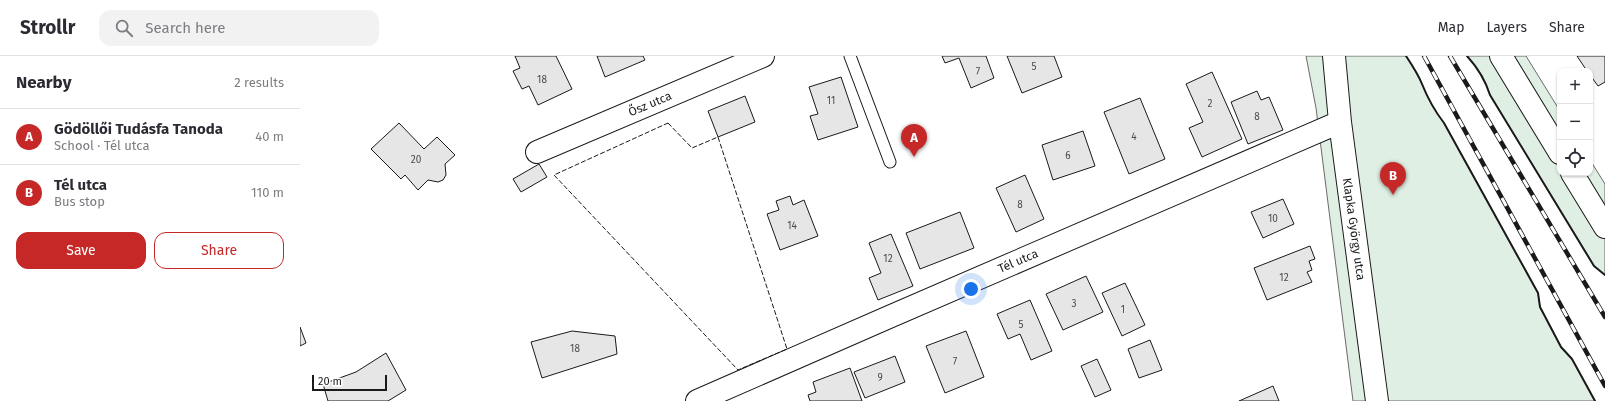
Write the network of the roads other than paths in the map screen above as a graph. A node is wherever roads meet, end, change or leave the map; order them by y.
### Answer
1 (763, 56) edge
2 (850, 56) edge
3 (1334, 56) edge
4 (1501, 56) edge
5 (1340, 122) junction
6 (1557, 148) edge
7 (536, 152) dead end
8 (890, 162) dead end
9 (1574, 176) edge
10 (1605, 227) edge
11 (697, 401) edge
12 (1377, 401) edge

1 - 7 street, Ősz utca
2 - 8 lane
3 - 5 street, Klapka György utca
4 - 6 street
5 - 11 street, Tél utca
5 - 12 street, Klapka György utca
9 - 10 street

